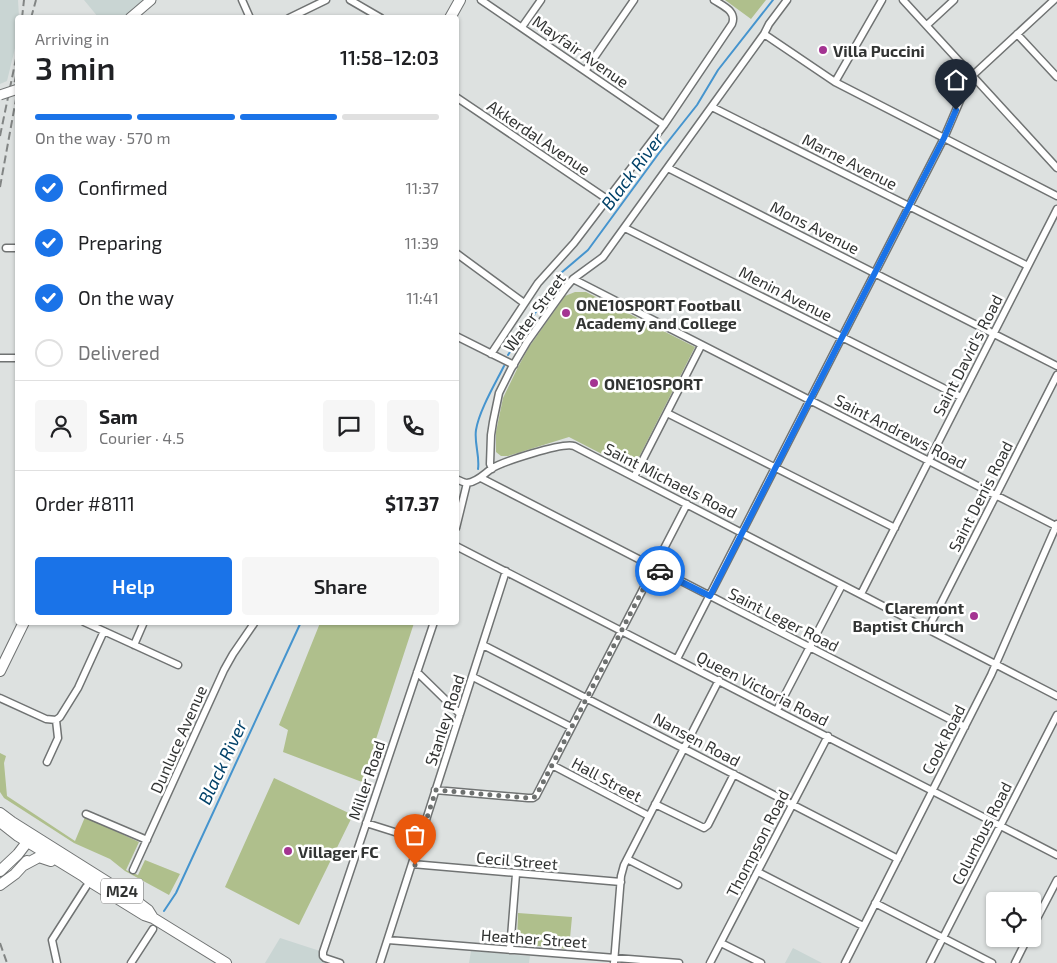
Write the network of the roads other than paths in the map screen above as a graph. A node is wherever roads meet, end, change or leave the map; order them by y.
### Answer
1 (151, 0) edge
2 (242, 0) edge
3 (326, 0) edge
4 (350, 0) edge
5 (460, 0) edge
6 (481, 0) edge
7 (541, 0) edge
8 (634, 0) edge
9 (714, 0) edge
10 (787, 0) edge
11 (882, 0) edge
12 (903, 0) edge
13 (954, 0) edge
14 (1054, 0) edge
15 (134, 15) edge
16 (249, 15) edge
17 (295, 15) edge
18 (376, 15) edge
19 (452, 15) edge
20 (927, 25) junction
21 (522, 27) junction
22 (764, 34) junction
23 (1017, 34) junction
24 (585, 71) junction
25 (972, 76) junction
26 (1057, 77) edge
27 (835, 82) junction
28 (15, 90) edge
29 (0, 95) edge
30 (459, 98) edge
31 (712, 107) junction
32 (664, 125) junction
33 (944, 138) junction
34 (668, 168) junction
35 (1057, 168) edge
36 (1057, 196) edge
37 (607, 199) junction
38 (909, 206) junction
39 (1057, 209) edge
40 (625, 228) junction
41 (6, 248) dead end
42 (15, 248) edge
43 (459, 256) edge
44 (1028, 266) junction
45 (875, 273) junction
46 (573, 279) junction
47 (524, 303) junction
48 (993, 334) junction
49 (842, 337) junction
50 (459, 338) edge
51 (701, 346) junction
52 (491, 354) junction
53 (0, 358) edge
54 (15, 358) edge
55 (514, 364) junction
56 (1057, 366) edge
57 (1057, 375) edge
58 (960, 398) junction
59 (810, 400) junction
60 (667, 413) junction
61 (929, 461) junction
62 (492, 468) junction
63 (775, 468) junction
64 (634, 477) junction
65 (481, 478) junction
66 (459, 480) edge
67 (468, 483) junction
68 (996, 495) junction
69 (687, 504) junction
70 (459, 517) edge
71 (1057, 525) edge
72 (895, 528) junction
73 (742, 533) junction
74 (459, 548) edge
75 (654, 568) junction
76 (506, 571) junction
77 (842, 585) junction
78 (861, 594) junction
79 (710, 596) junction
80 (23, 625) edge
81 (91, 625) edge
82 (143, 625) edge
83 (253, 625) edge
84 (433, 625) edge
85 (928, 629) junction
86 (104, 631) junction
87 (621, 631) junction
88 (134, 645) junction
89 (483, 645) junction
90 (809, 647) junction
91 (678, 659) junction
92 (996, 664) junction
93 (178, 665) dead end
94 (0, 671) edge
95 (417, 672) junction
96 (473, 677) junction
97 (719, 680) junction
98 (1057, 696) edge
99 (0, 698) edge
100 (587, 698) junction
101 (777, 710) junction
102 (460, 714) junction
103 (1057, 715) edge
104 (56, 720) junction
105 (571, 727) junction
106 (965, 727) junction
107 (828, 736) junction
108 (684, 748) junction
109 (47, 762) dead end
110 (552, 765) junction
111 (734, 774) junction
112 (436, 790) junction
113 (932, 790) junction
114 (655, 804) junction
115 (793, 805) junction
116 (0, 813) edge
117 (86, 814) dead end
118 (649, 816) junction
119 (0, 822) edge
120 (366, 823) junction
121 (1000, 825) junction
122 (147, 840) junction
123 (420, 840) junction
124 (34, 841) junction
125 (1057, 855) edge
126 (627, 859) junction
127 (898, 859) junction
128 (412, 864) junction
129 (24, 865) junction
130 (133, 870) dead end
131 (0, 871) edge
132 (758, 872) junction
133 (516, 874) junction
134 (1057, 880) edge
135 (621, 882) junction
136 (88, 884) junction
137 (0, 885) edge
138 (678, 885) dead end
139 (875, 903) junction
140 (1041, 911) edge
141 (153, 918) junction
142 (863, 926) junction
143 (153, 929) dead end
144 (943, 938) junction
145 (388, 940) junction
146 (721, 943) junction
147 (1023, 947) edge
148 (510, 950) junction
149 (614, 960) edge
150 (57, 963) edge
151 (131, 963) edge
152 (226, 963) edge
153 (340, 963) edge
154 (380, 963) edge
155 (679, 963) edge
156 (710, 963) edge
157 (761, 963) edge
158 (845, 963) edge
159 (930, 963) edge
160 (992, 963) edge
161 (1015, 963) edge

1 - 15 main road
2 - 16 street
3 - 17 street
4 - 18 street
5 - 19 main road
6 - 21 street, Mayfair Avenue
7 - 21 street
8 - 24 street
9 - 32 street
10 - 22 street, Water Street
11 - 27 street
12 - 20 street
13 - 20 street
14 - 23 street
20 - 25 street
21 - 24 street, Mayfair Avenue
22 - 27 street
22 - 31 street, Water Street
23 - 25 street
23 - 26 street
24 - 32 street, Mayfair Avenue
25 - 33 street
25 - 35 street
27 - 33 street
28 - 29 main road, bridge
30 - 37 street, Akkerdal Avenue
31 - 34 street, Water Street
31 - 38 street, Marne Avenue
32 - 37 street
33 - 36 street
33 - 38 street
34 - 40 street, Water Street
34 - 45 street, Mons Avenue
37 - 47 street
38 - 44 street, Marne Avenue
38 - 45 street
39 - 44 street, Saint David's Road
40 - 46 street, Water Street
40 - 49 street, Menin Avenue
41 - 42 street
43 - 47 street
44 - 48 street, Saint David's Road
45 - 48 street, Mons Avenue
45 - 49 street
46 - 51 street, Saint Andrews Road
46 - 55 street, Water Street
47 - 52 street
48 - 56 street, Mons Avenue
48 - 58 street, Saint David's Road
49 - 58 street, Menin Avenue
49 - 59 street
50 - 52 street
51 - 59 street, Saint Andrews Road
51 - 60 street
52 - 55 street
53 - 54 street
55 - 62 street, Water Street
57 - 68 street, Saint Denis Road
58 - 61 street, Saint David's Road
59 - 61 street, Saint Andrews Road
59 - 63 street
60 - 63 street
60 - 64 street
61 - 68 street, Saint Andrews Road
61 - 72 street, Saint David's Road
62 - 64 street, Saint Michaels Road
62 - 65 street, Saint Michaels Road
63 - 72 street
63 - 73 street
64 - 69 street, Saint Michaels Road
65 - 67 street
65 - 75 street, Saint Leger Road
66 - 67 street
67 - 70 street
68 - 71 street, Saint Andrews Road
68 - 85 street, Saint Denis Road
69 - 73 street, Saint Michaels Road
69 - 75 street
71 - 92 street, Cook Road
72 - 78 street, Saint David's Road
73 - 77 street, Saint Michaels Road
73 - 79 street
74 - 76 street, Queen Victoria Road
75 - 79 street, Saint Leger Road
75 - 87 street
76 - 87 street, Queen Victoria Road
76 - 89 street, Stanley Road
77 - 78 street, Saint Michaels Road
77 - 90 street
78 - 85 street, Saint Michaels Road
79 - 90 street, Saint Leger Road
79 - 91 street
80 - 94 main road
81 - 86 street
82 - 88 street
83 - 122 street, Dunluce Avenue
84 - 95 street, Miller Road
85 - 92 street, Saint Michaels Road
86 - 88 street
86 - 104 street
87 - 91 street, Queen Victoria Road
87 - 100 street
88 - 93 street
89 - 96 street, Stanley Road
89 - 100 street, Nansen Road
90 - 101 street
90 - 106 street, Saint Leger Road
91 - 97 street, Queen Victoria Road
92 - 98 street, Saint Michaels Road
92 - 106 street, Cook Road
95 - 102 street
95 - 120 street, Miller Road
96 - 102 street, Stanley Road
96 - 105 street
97 - 101 street, Queen Victoria Road
97 - 108 street
99 - 104 street
100 - 105 street
100 - 108 street, Nansen Road
101 - 107 street, Queen Victoria Road
102 - 112 street, Stanley Road
103 - 121 street, Columbus Road
104 - 109 street
105 - 110 street
106 - 113 street, Cook Road
107 - 113 street, Queen Victoria Road
107 - 115 street, Thompson Road
108 - 111 street, Nansen Road
108 - 114 street
110 - 112 street
110 - 118 street, Hall Street
111 - 114 street
111 - 115 street, Nansen Road
112 - 123 street, Stanley Road
113 - 121 street, Queen Victoria Road
113 - 127 street, Cook Road
114 - 118 street
115 - 127 street, Nansen Road
115 - 132 street, Thompson Road
116 - 124 main road
117 - 122 street
118 - 126 street
119 - 124 main road
120 - 123 street
120 - 153 street, Miller Road
121 - 125 street, Queen Victoria Road
121 - 144 street, Columbus Road
122 - 130 street, Dunluce Avenue
123 - 128 street, Stanley Road
124 - 129 main road
124 - 131 main road
124 - 136 main road, M24
124 - 141 main road, M24
126 - 135 street
126 - 138 street
127 - 139 street, Cook Road
128 - 133 street, Cecil Street
128 - 145 street, Stanley Road
129 - 136 main road
129 - 137 main road
132 - 142 street
132 - 146 street, Thompson Road
133 - 135 street, Cecil Street
133 - 148 street
134 - 140 street
135 - 149 street
136 - 141 main road, M24
136 - 150 street
139 - 142 street, Cook Road
139 - 144 street
141 - 152 main road, M24
142 - 158 street, Cook Road
143 - 151 street
144 - 159 street, Columbus Road
144 - 160 street
145 - 148 street, Heather Street
145 - 154 street, Stanley Road
146 - 156 street, Thompson Road
146 - 157 street
147 - 161 street
148 - 149 street, Heather Street
149 - 155 street, Heather Street

